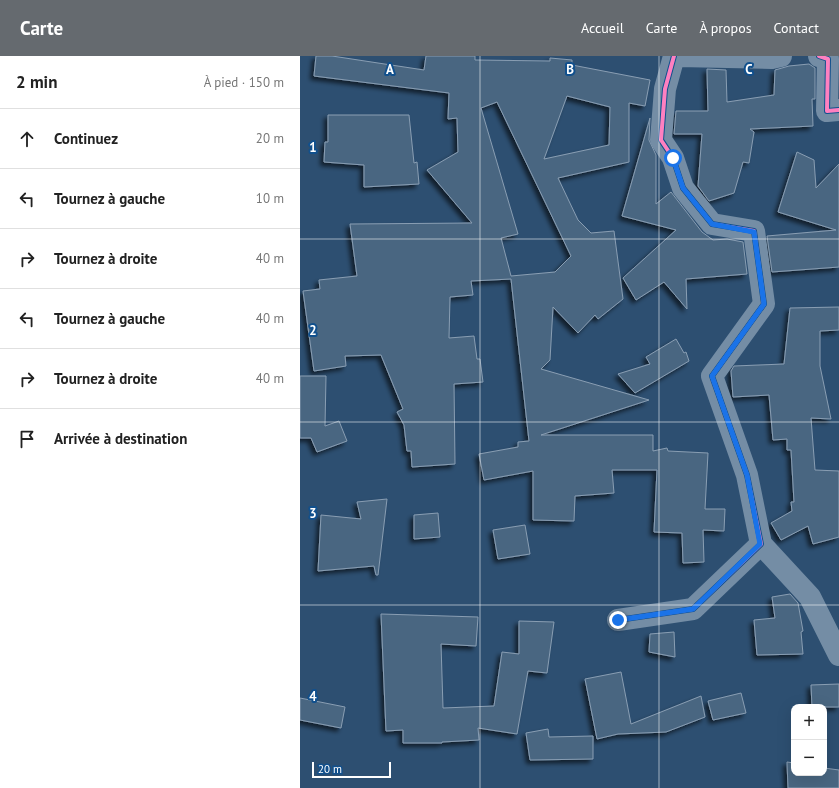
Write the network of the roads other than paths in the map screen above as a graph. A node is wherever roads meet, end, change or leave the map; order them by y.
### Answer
1 (674, 56) edge
2 (679, 56) edge
3 (780, 56) edge
4 (829, 58) edge
5 (839, 110) edge
6 (760, 544) junction
7 (618, 620) dead end
8 (839, 655) edge

1 - 6 street
2 - 3 street
4 - 5 street
6 - 7 street
6 - 8 street

